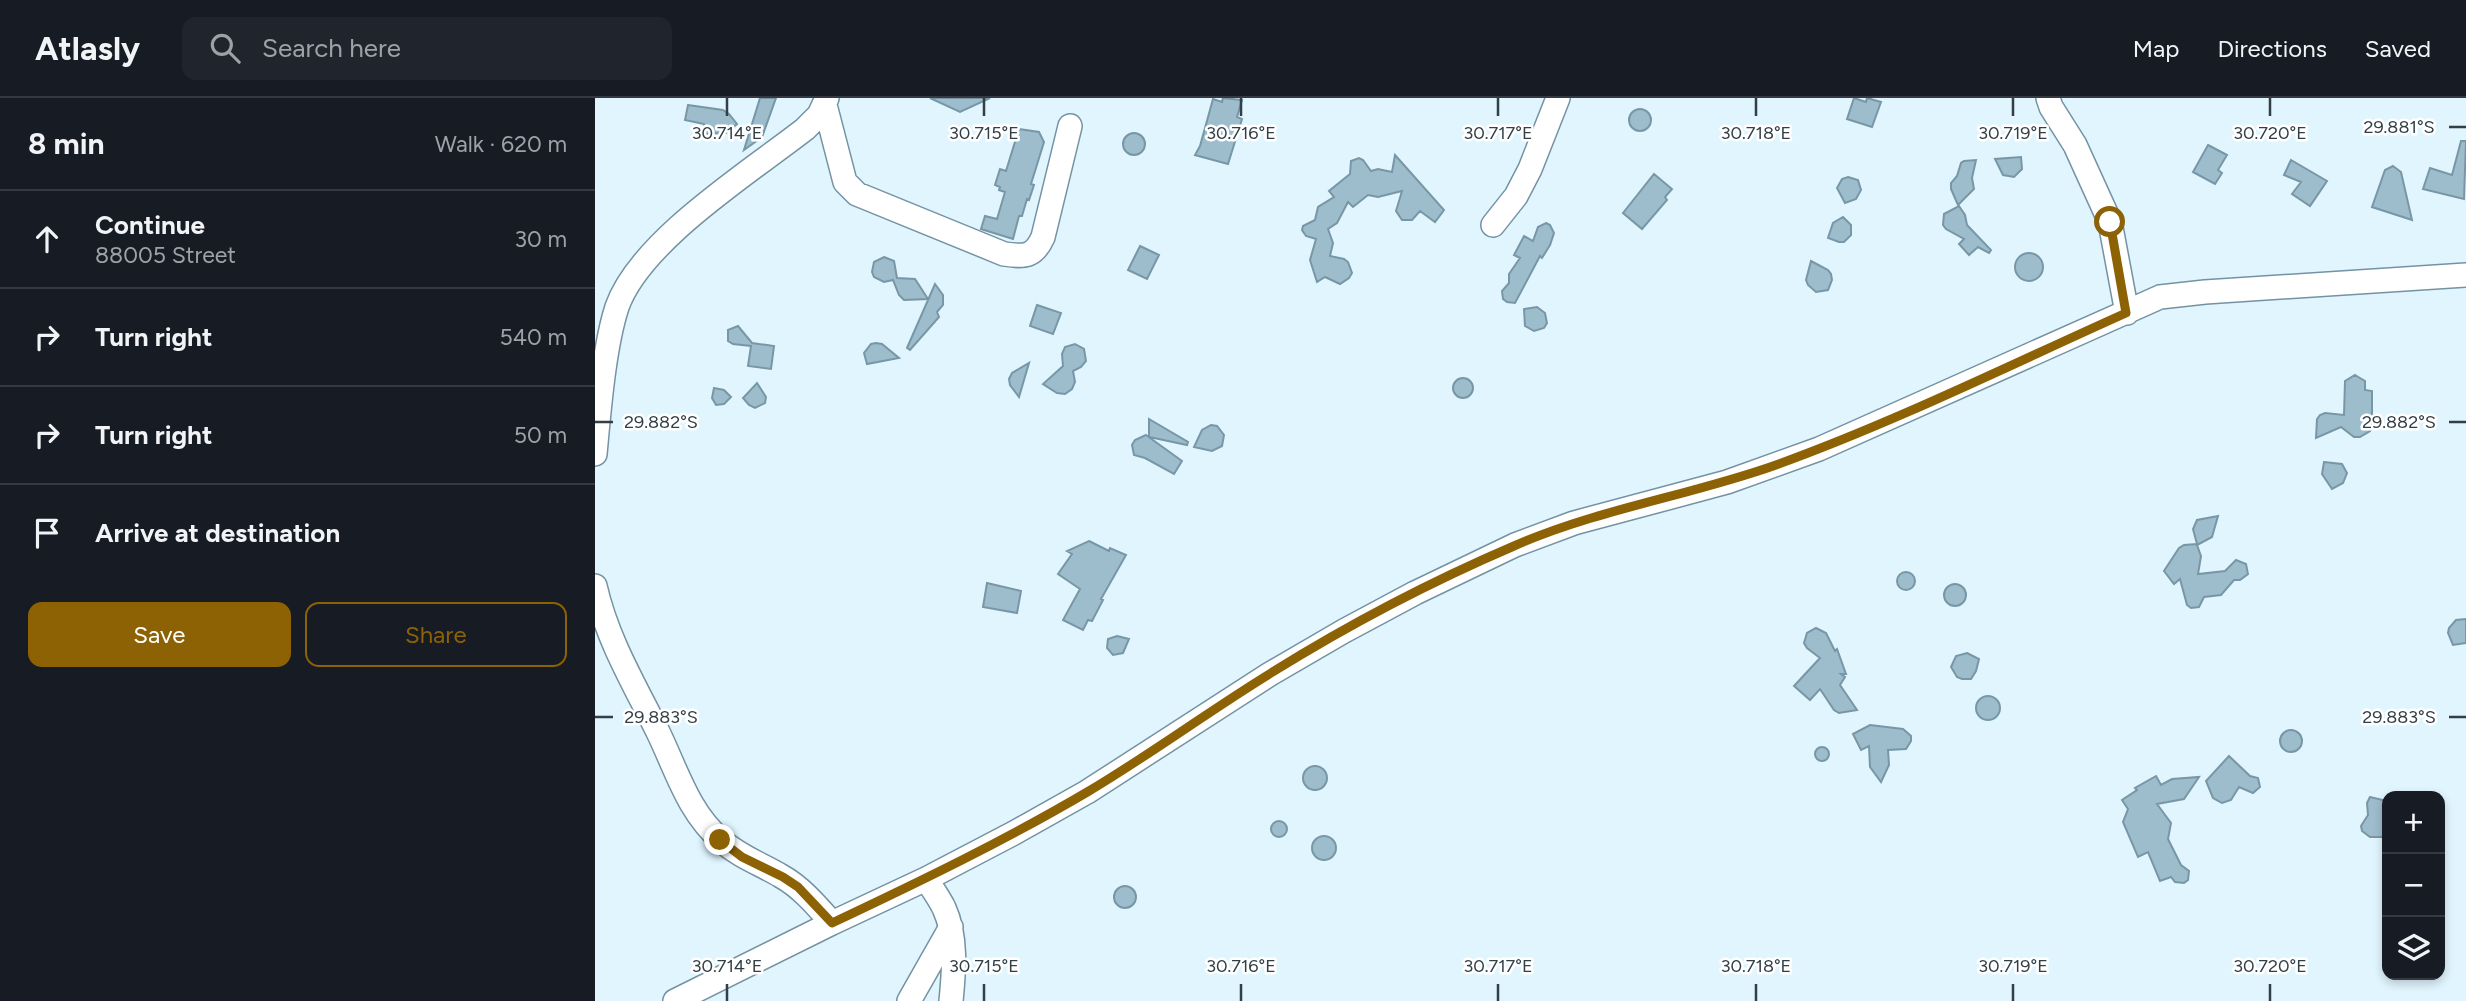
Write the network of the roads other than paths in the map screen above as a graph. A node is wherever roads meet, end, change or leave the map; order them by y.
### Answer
1 (1558, 98) edge
2 (2048, 98) edge
3 (826, 102) edge
4 (1070, 126) dead end
5 (1493, 225) dead end
6 (2466, 275) edge
7 (2126, 313) junction
8 (595, 454) edge
9 (595, 586) edge
10 (926, 879) junction
11 (832, 923) junction
12 (951, 927) junction
13 (675, 1001) edge
14 (909, 1001) edge
15 (951, 1001) edge

1 - 5 street
2 - 7 street
3 - 4 street
3 - 8 street
6 - 7 street
7 - 10 street
9 - 11 street
10 - 11 street
10 - 12 street
11 - 13 street
12 - 14 street
12 - 15 street

